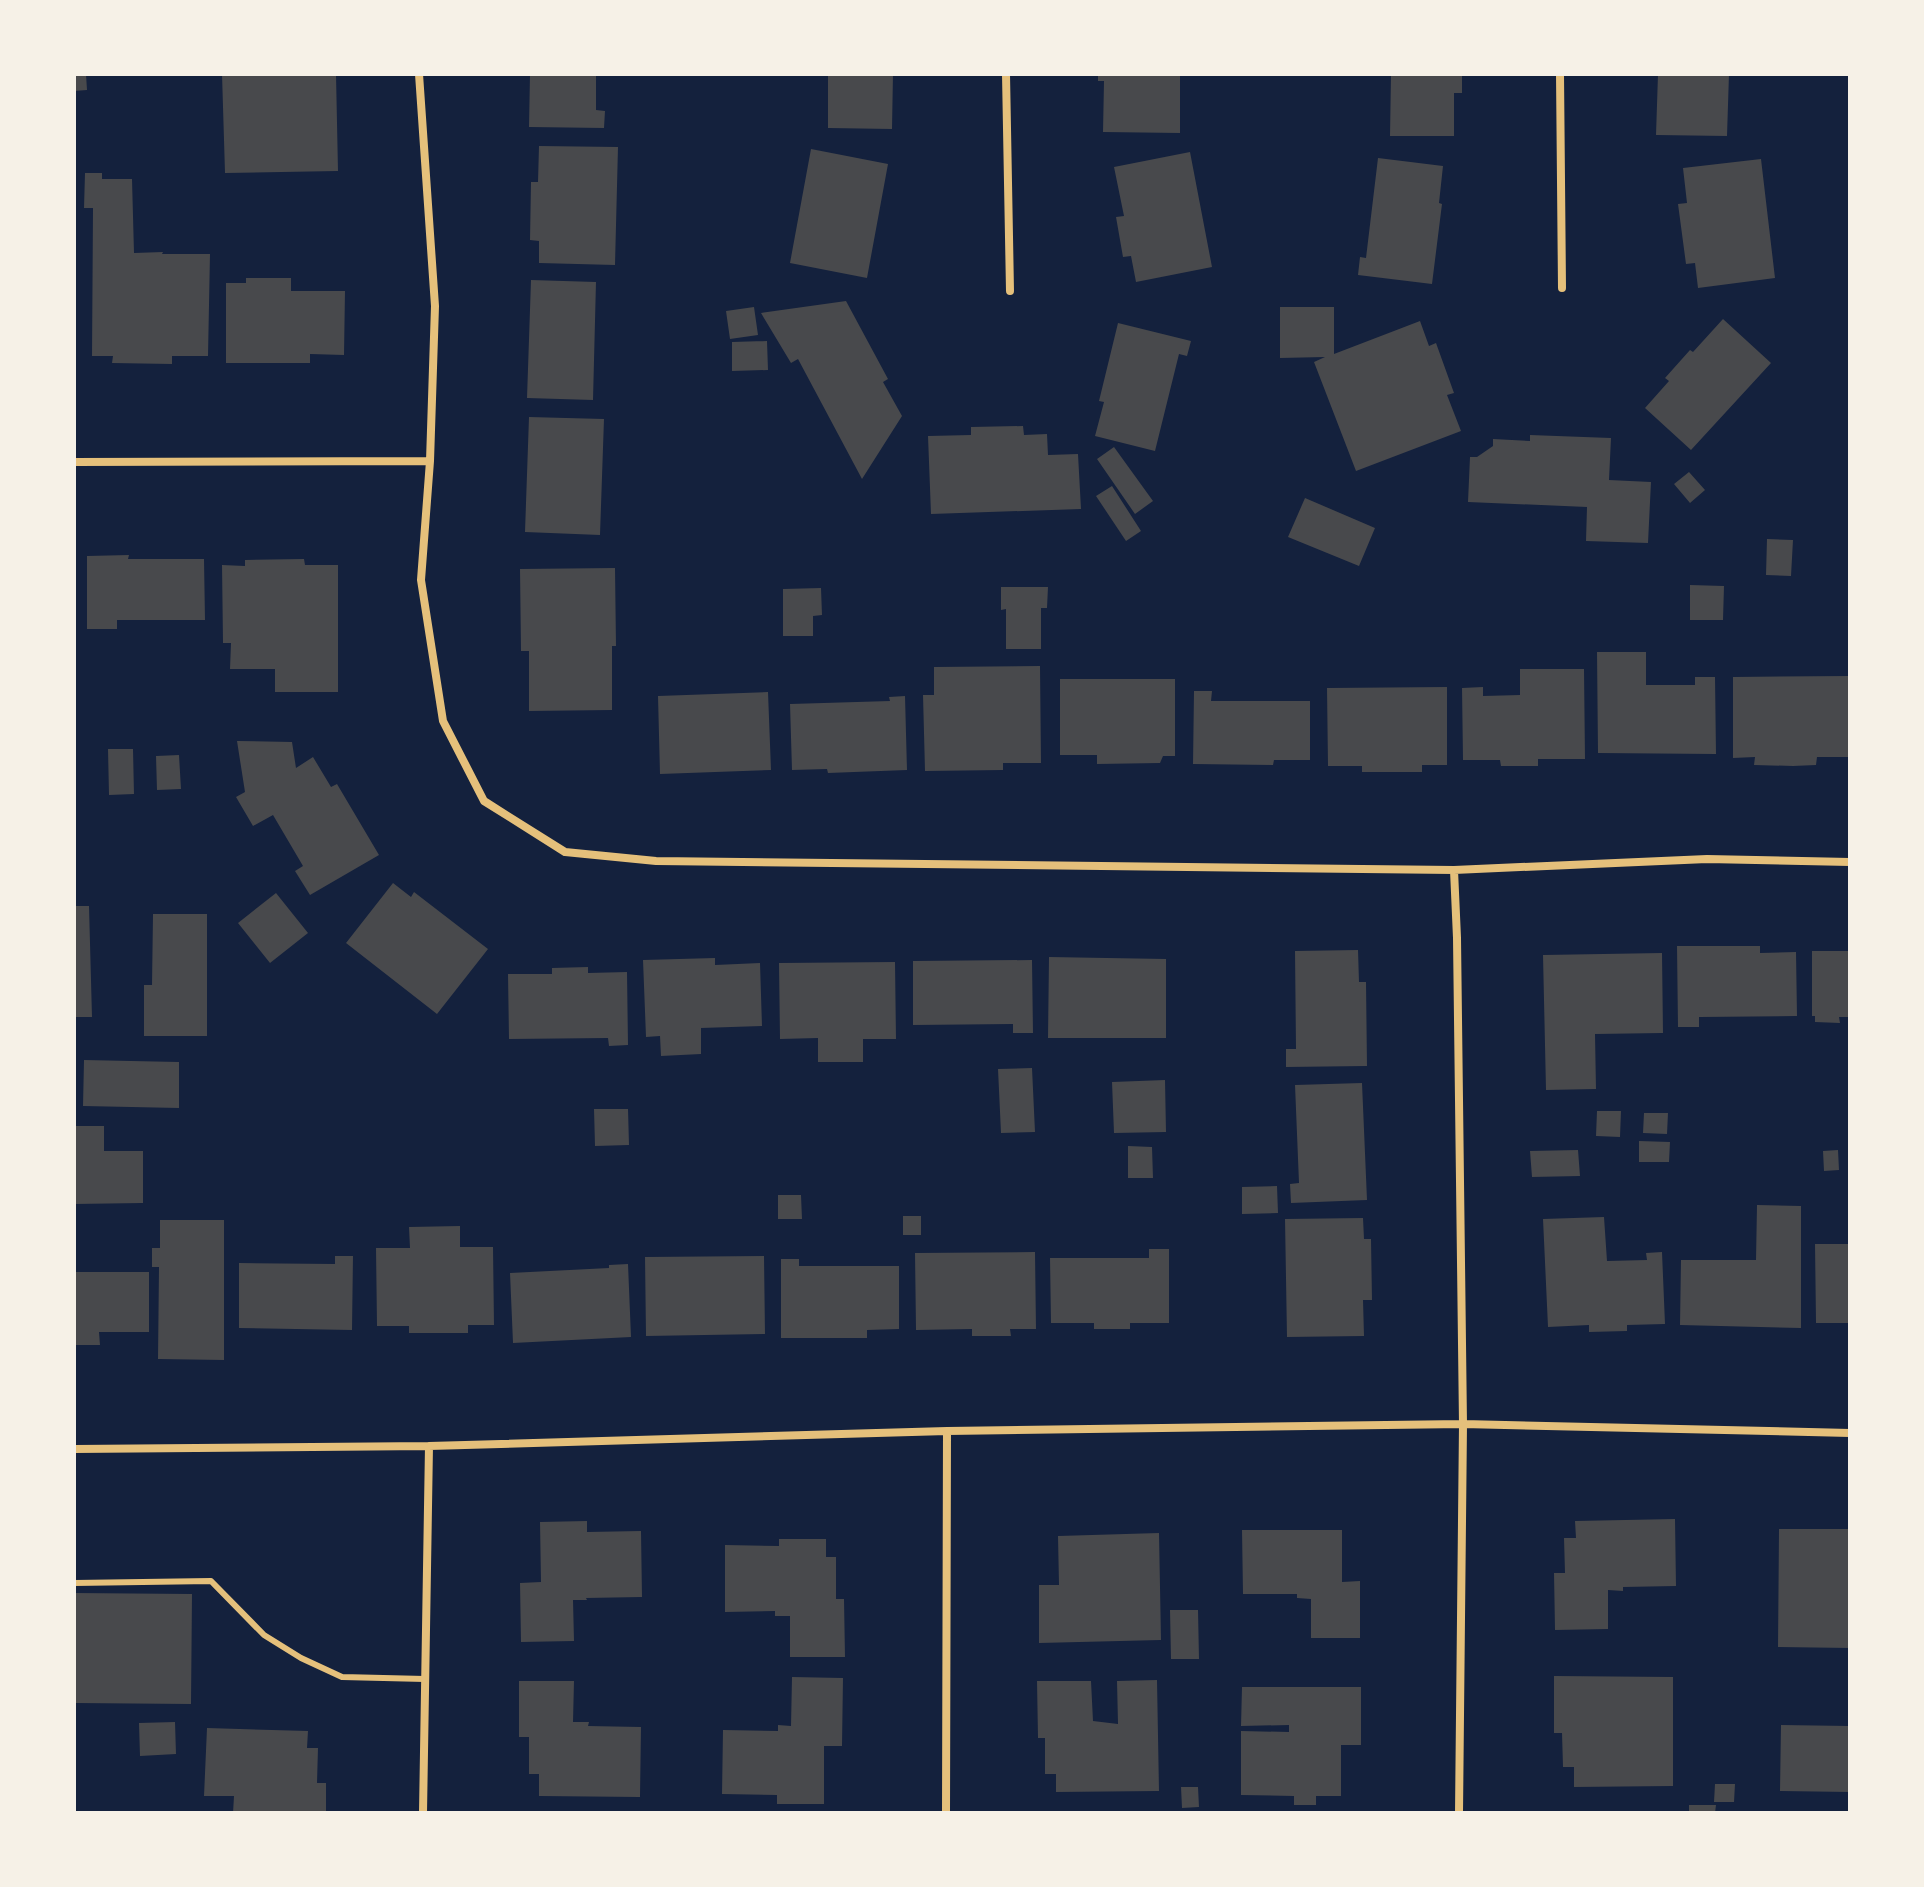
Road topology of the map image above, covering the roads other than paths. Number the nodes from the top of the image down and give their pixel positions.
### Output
1 (419, 74) edge
2 (1006, 74) edge
3 (1560, 74) edge
4 (1562, 288) dead end
5 (1010, 291) dead end
6 (430, 461) junction
7 (74, 462) edge
8 (1850, 862) edge
9 (1454, 870) junction
10 (1463, 1424) junction
11 (947, 1431) junction
12 (1850, 1433) edge
13 (429, 1446) junction
14 (74, 1449) edge
15 (74, 1583) edge
16 (425, 1679) junction
17 (423, 1813) edge
18 (946, 1813) edge
19 (1459, 1813) edge

1 - 6 street
2 - 5 street
3 - 4 street
6 - 7 street
6 - 9 street
8 - 9 street
9 - 10 street
10 - 11 street
10 - 12 street
10 - 19 street
11 - 13 street
11 - 18 street
13 - 14 street
13 - 16 street
15 - 16 lane
16 - 17 street

